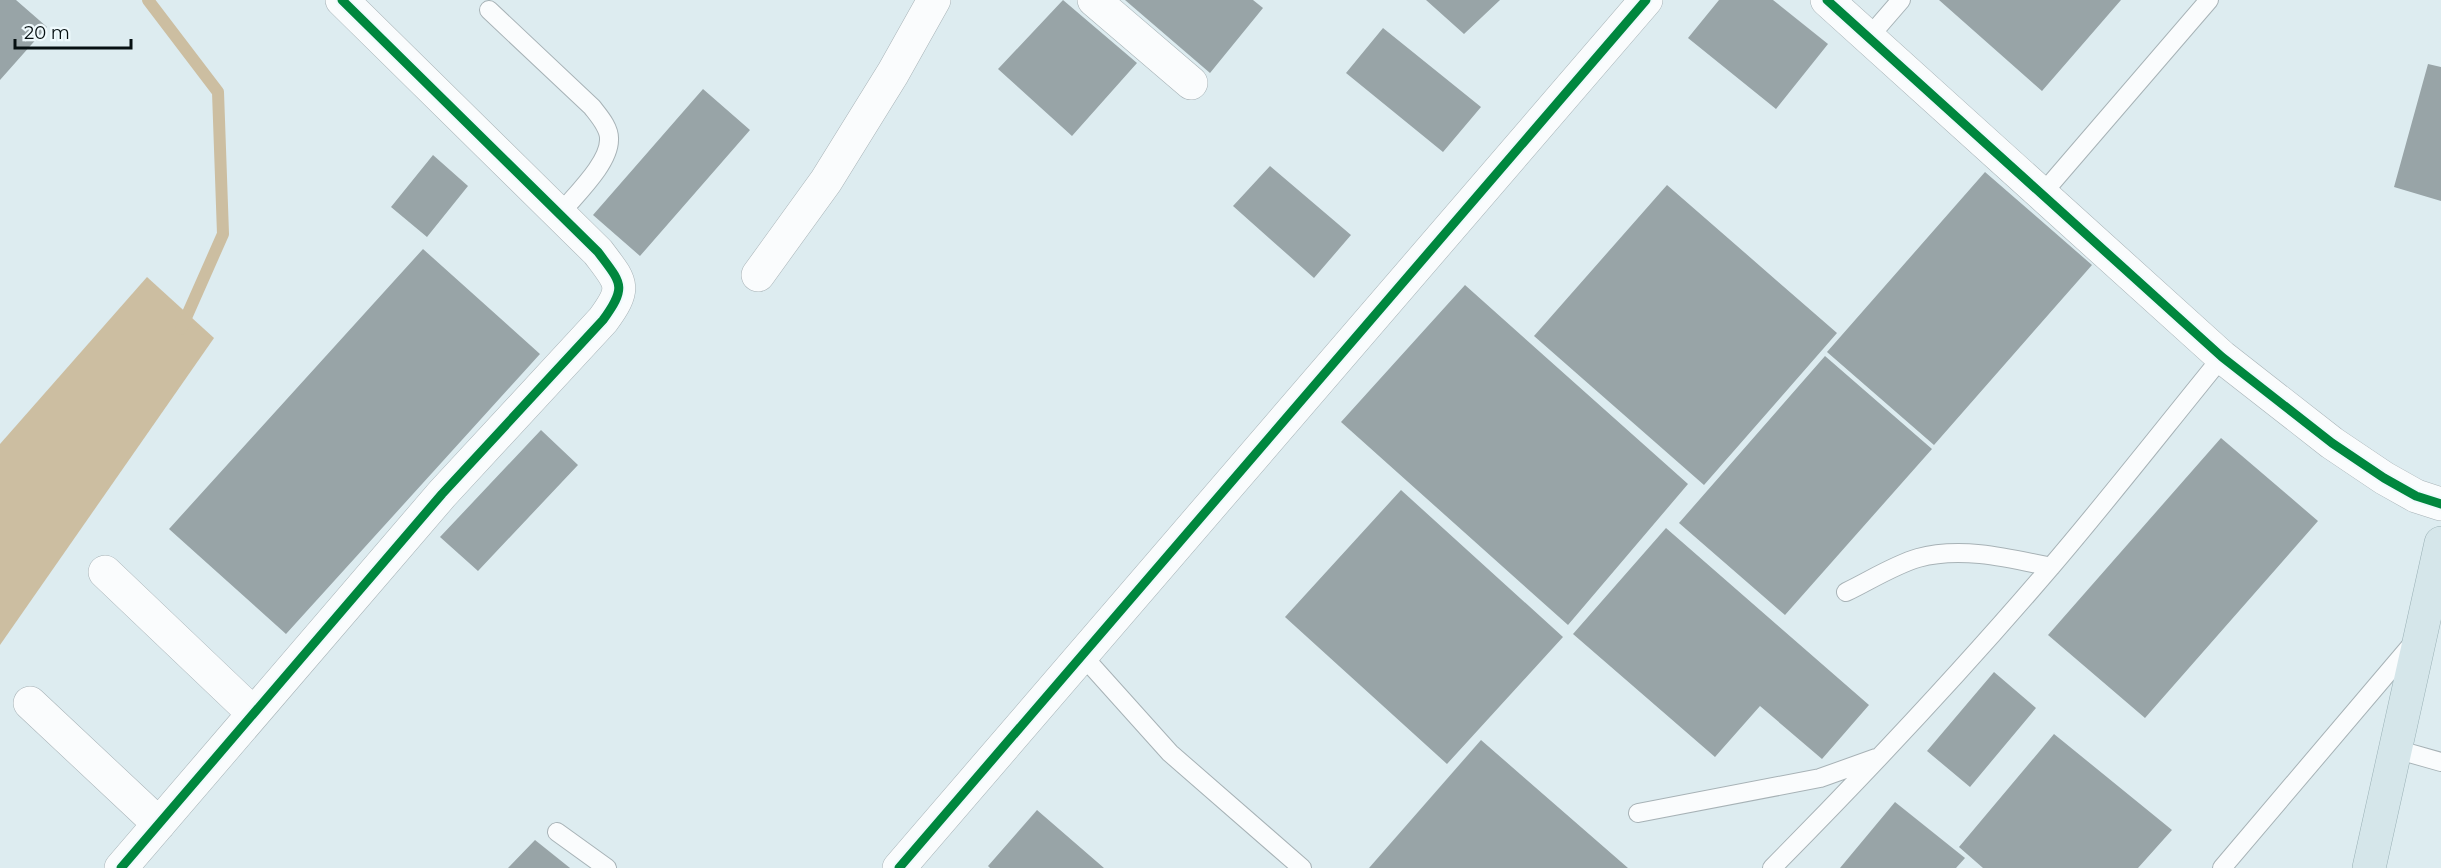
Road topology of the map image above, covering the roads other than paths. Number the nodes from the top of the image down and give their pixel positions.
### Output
1 (342, 0) edge
2 (934, 0) edge
3 (1094, 0) edge
4 (1646, 0) edge
5 (1827, 0) edge
6 (1901, 0) edge
7 (2209, 0) edge
8 (489, 10) dead end
9 (1869, 38) junction
10 (1191, 83) dead end
11 (2042, 194) junction
12 (560, 214) junction
13 (758, 275) dead end
14 (2222, 357) junction
15 (2441, 504) edge
16 (2441, 543) edge
17 (2051, 567) junction
18 (105, 572) dead end
19 (1846, 592) dead end
20 (2421, 634) junction
21 (1082, 655) junction
22 (30, 703) dead end
23 (253, 713) junction
24 (2395, 749) junction
25 (1884, 755) junction
26 (2441, 762) edge
27 (1638, 813) dead end
28 (159, 824) junction
29 (557, 832) dead end
30 (121, 868) edge
31 (607, 868) edge
32 (899, 868) edge
33 (1302, 868) edge
34 (1772, 868) edge
35 (2222, 868) edge
36 (2369, 868) edge

1 - 12 street
2 - 13 street
3 - 10 street
4 - 21 street
5 - 9 street
6 - 9 lane
7 - 11 lane
8 - 12 lane
9 - 11 street
11 - 14 street
12 - 23 street
14 - 15 street
14 - 17 lane
16 - 20 highway
17 - 19 lane
17 - 25 lane
18 - 23 street
20 - 24 highway
20 - 35 lane
21 - 32 street
21 - 33 lane
22 - 28 street
23 - 28 street
24 - 26 lane
24 - 36 highway
25 - 27 lane
25 - 34 lane
28 - 30 street
29 - 31 lane

